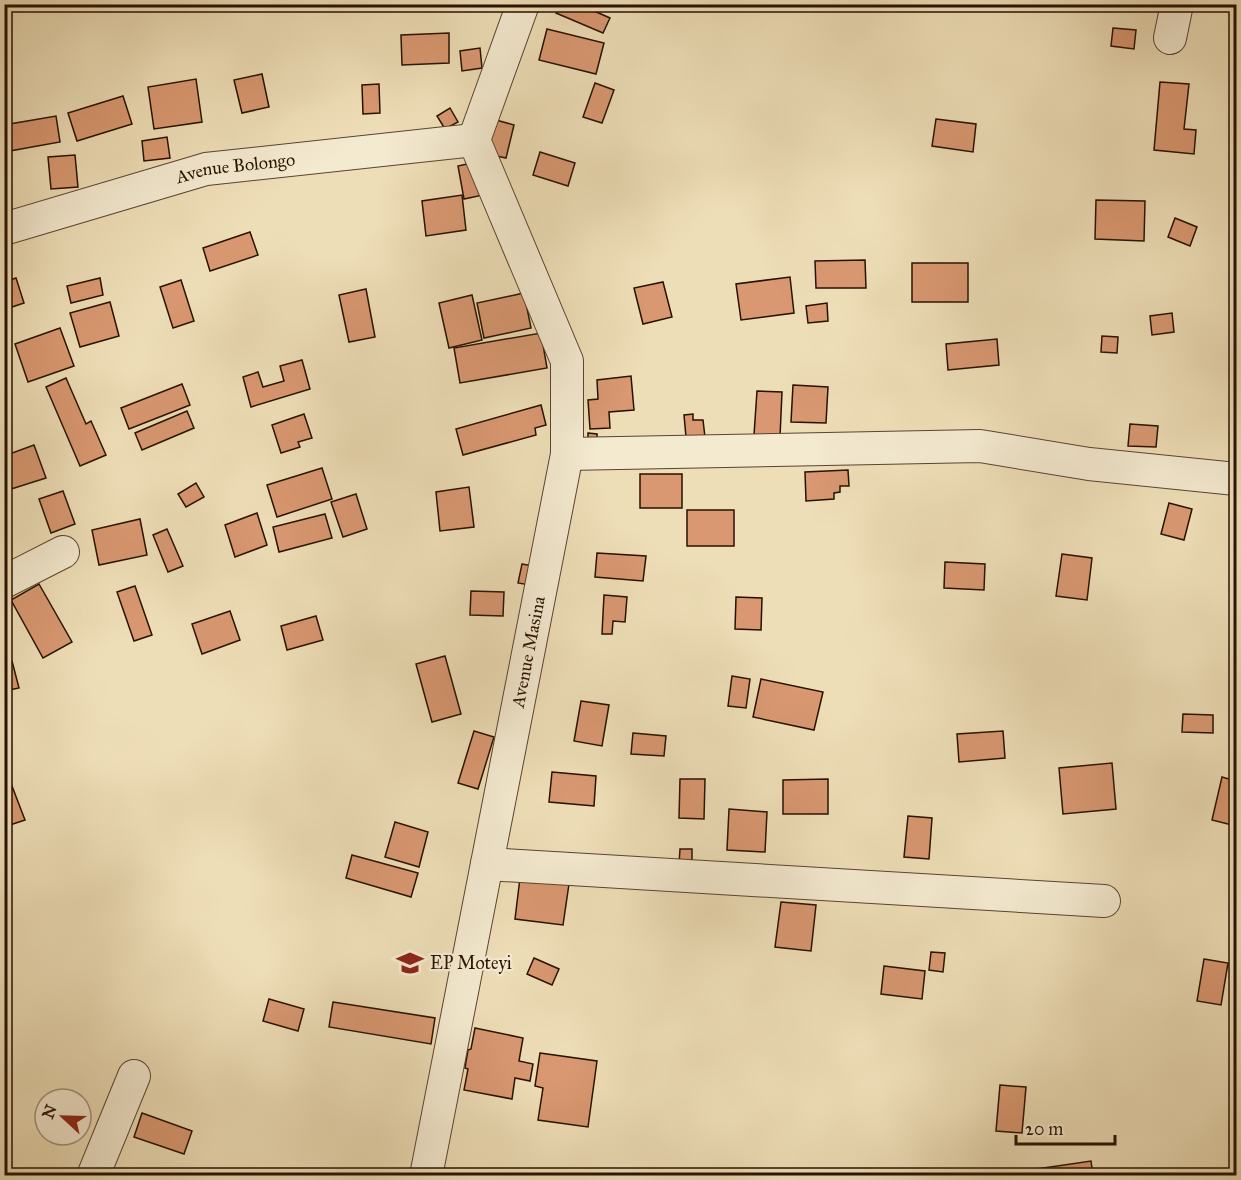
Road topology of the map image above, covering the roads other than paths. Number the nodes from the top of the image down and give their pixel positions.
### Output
1 (523, 4) edge
2 (1177, 4) edge
3 (1170, 38) dead end
4 (474, 140) junction
5 (4, 229) edge
6 (567, 454) junction
7 (1236, 479) edge
8 (63, 552) dead end
9 (4, 582) edge
10 (487, 864) junction
11 (1104, 901) dead end
12 (134, 1076) dead end
13 (93, 1176) edge
14 (426, 1176) edge

1 - 4 street
2 - 3 street
4 - 5 street, Avenue Bolongo
4 - 6 street, Avenue Masina
6 - 7 street
6 - 10 street, Avenue Masina
8 - 9 street
10 - 11 street
10 - 14 street, Avenue Masina
12 - 13 street

